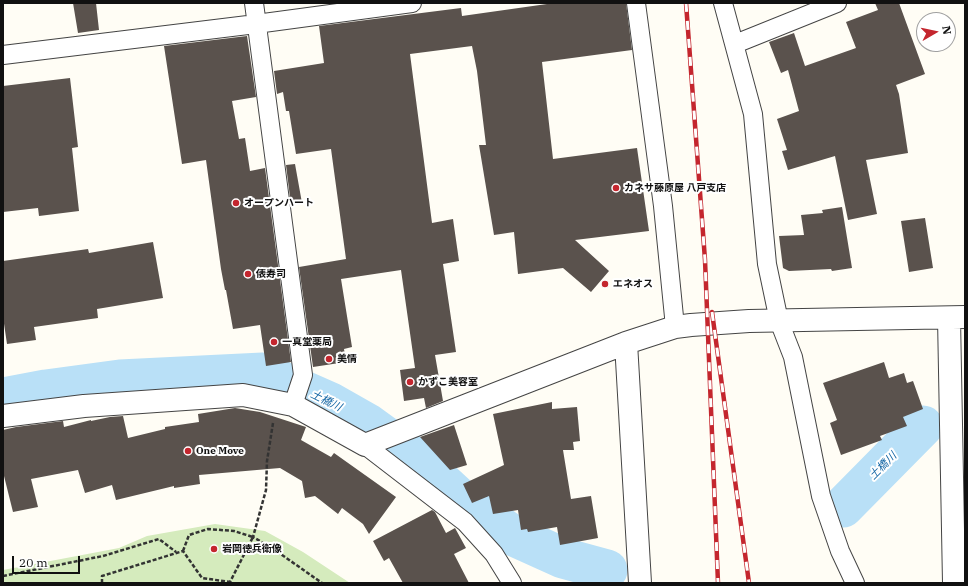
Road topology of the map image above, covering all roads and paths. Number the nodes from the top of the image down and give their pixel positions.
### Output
1 (254, 3) edge
2 (412, 3) edge
3 (636, 3) edge
4 (723, 3) edge
5 (837, 3) edge
6 (256, 24) junction
7 (735, 44) junction
8 (3, 55) edge
9 (957, 317) edge
10 (779, 321) junction
11 (675, 327) junction
12 (626, 343) junction
13 (284, 403) junction
14 (3, 416) edge
15 (365, 445) junction
16 (253, 537) junction
17 (183, 551) junction
18 (176, 552) junction
19 (3, 576) edge
20 (230, 582) edge
21 (102, 583) edge
22 (322, 583) edge
23 (512, 583) edge
24 (640, 583) edge
25 (855, 583) edge
26 (954, 583) edge

1 - 6 street
2 - 6 street
3 - 11 street
4 - 7 street
5 - 7 street
6 - 8 street
6 - 13 street
7 - 10 street
9 - 10 street
9 - 26 street
10 - 11 street
10 - 25 street
11 - 12 street
12 - 15 street
12 - 24 street
13 - 14 street
13 - 15 street
13 - 16 path
15 - 23 street
16 - 17 path
16 - 20 path
16 - 22 path
17 - 18 path
17 - 20 path
18 - 19 path
18 - 21 path

